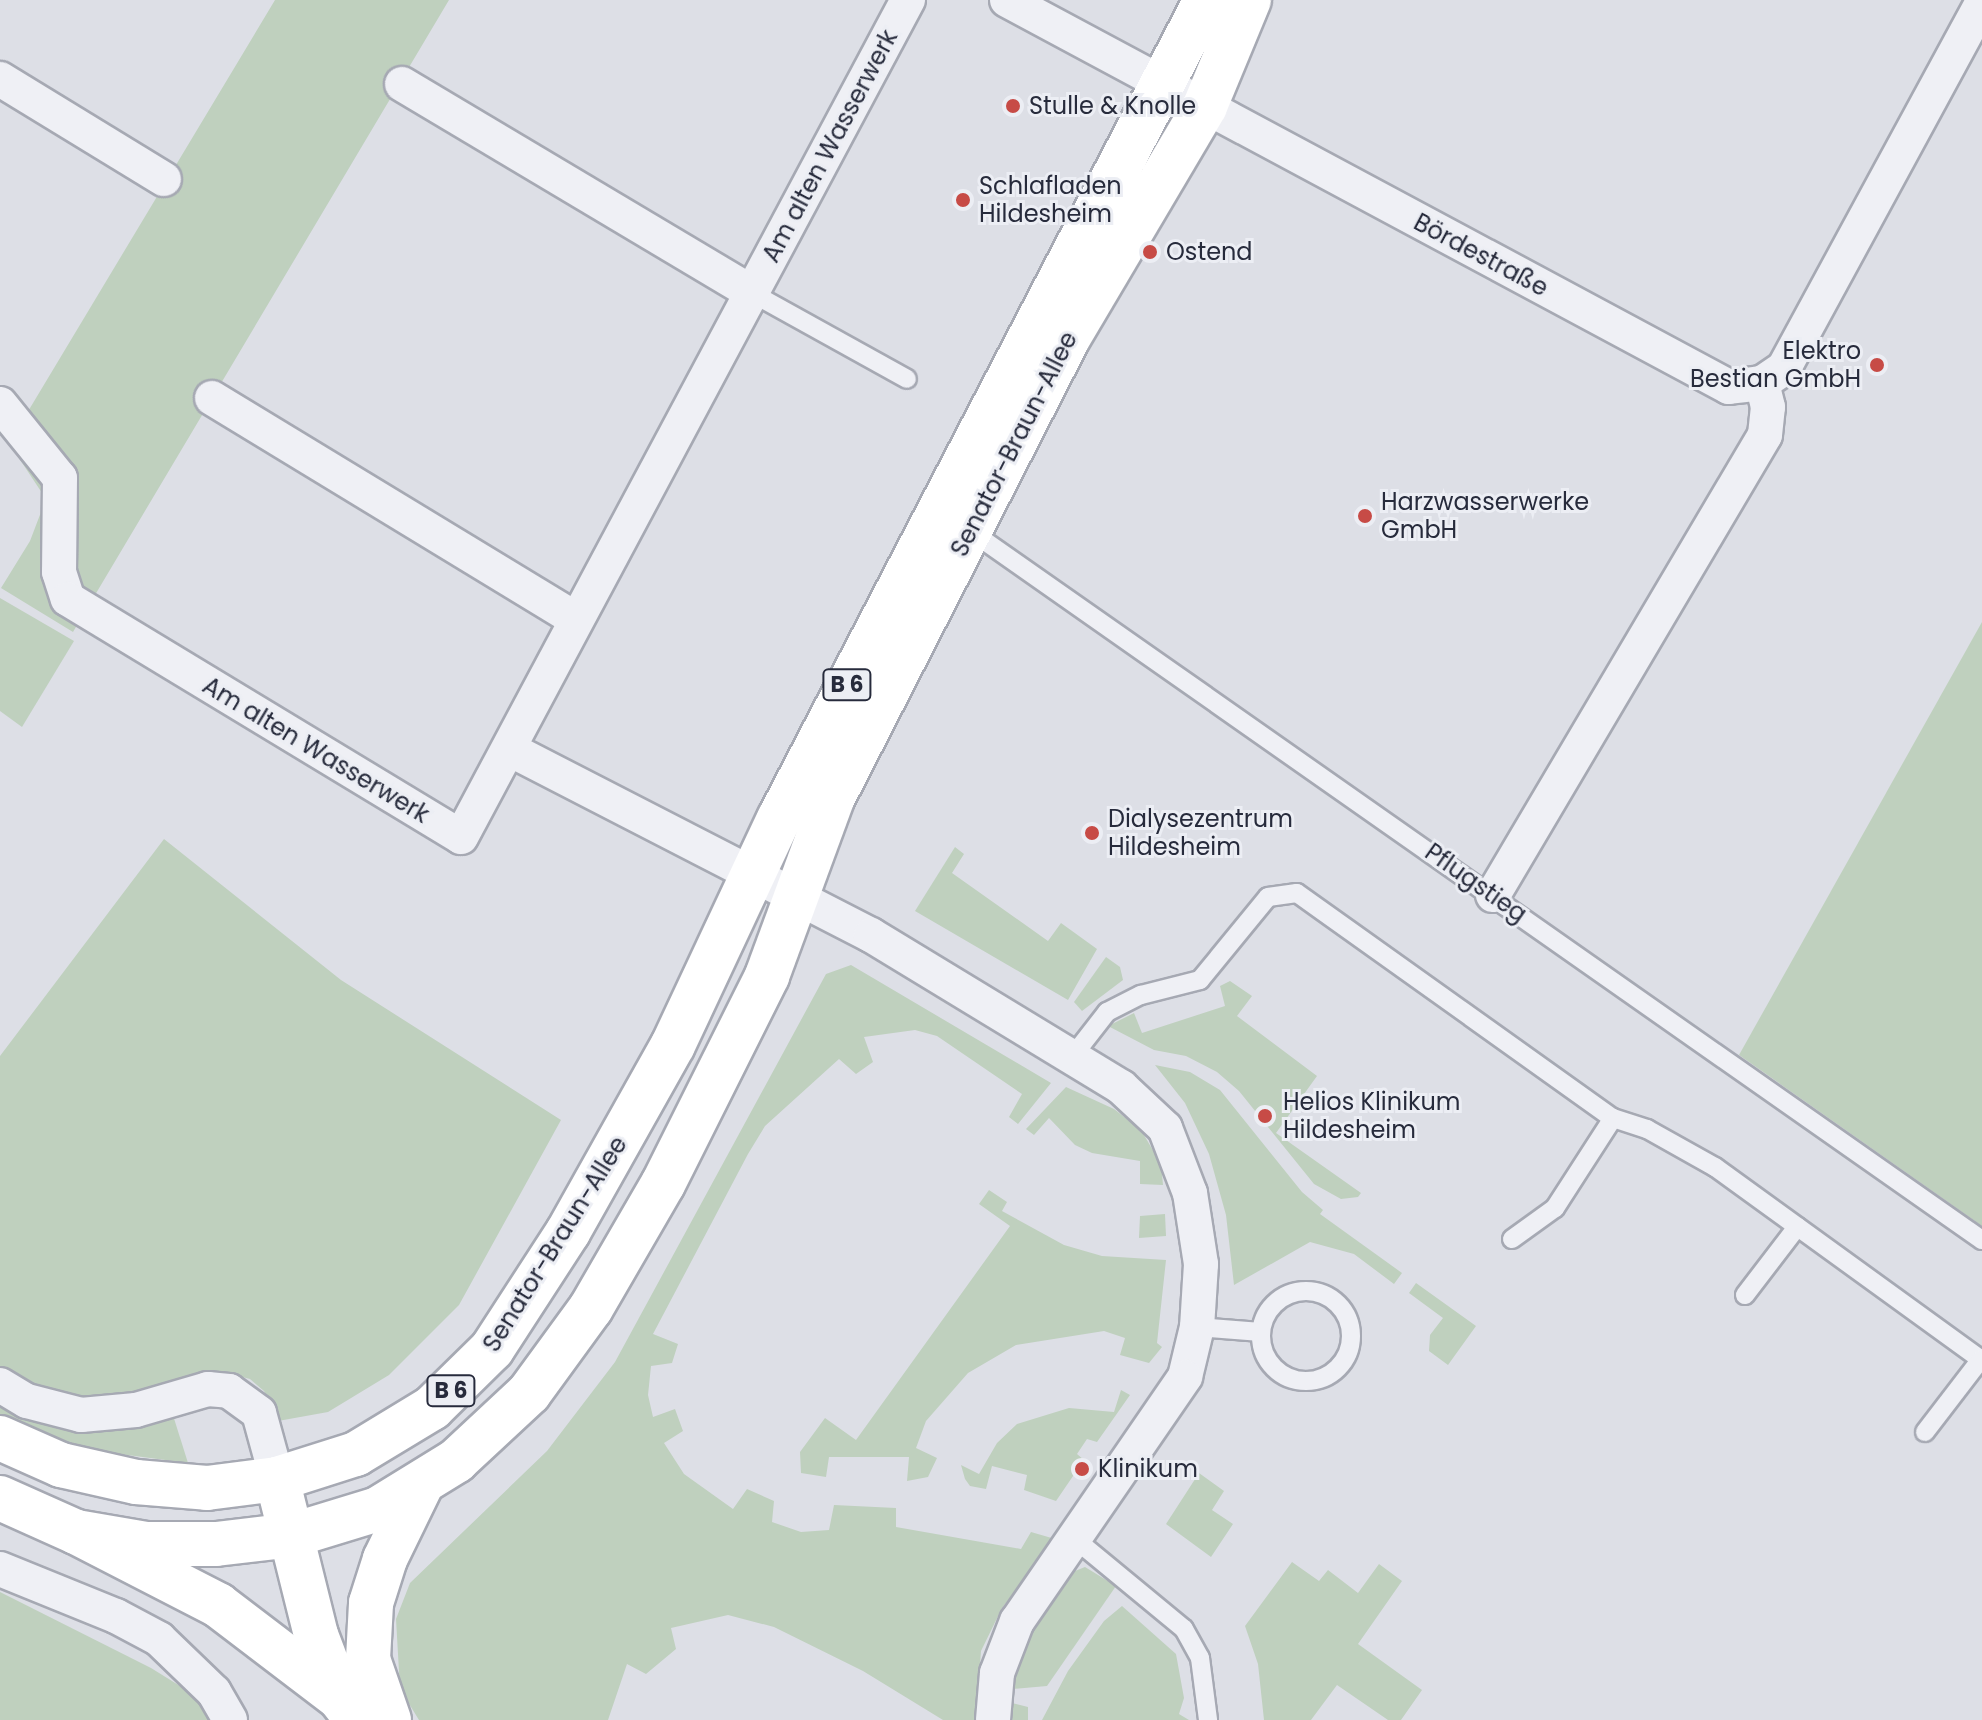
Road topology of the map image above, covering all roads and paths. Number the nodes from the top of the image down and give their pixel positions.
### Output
1 (908, 0) edge
2 (1007, 0) edge
3 (1206, 0) edge
4 (1249, 0) edge
5 (1982, 4) edge
6 (0, 79) edge
7 (1161, 82) junction
8 (402, 84) dead end
9 (1205, 106) junction
10 (164, 179) dead end
11 (752, 293) junction
12 (907, 379) dead end
13 (1762, 383) junction
14 (212, 398) dead end
15 (10, 415) edge
16 (969, 530) junction
17 (576, 619) junction
18 (509, 749) junction
19 (751, 874) junction
20 (1493, 895) junction
21 (796, 897) junction
22 (1072, 1057) junction
23 (1613, 1118) junction
24 (1797, 1227) junction
25 (1512, 1239) dead end
26 (1982, 1240) edge
27 (1745, 1295) dead end
28 (1197, 1327) junction
29 (1261, 1332) junction
30 (1981, 1360) edge
31 (0, 1385) edge
32 (1925, 1432) dead end
33 (0, 1438) edge
34 (277, 1479) junction
35 (420, 1487) junction
36 (0, 1498) edge
37 (76, 1532) junction
38 (293, 1535) junction
39 (1075, 1539) junction
40 (0, 1569) edge
41 (348, 1709) edge
42 (230, 1720) edge
43 (389, 1720) edge
44 (993, 1720) edge
45 (1208, 1720) edge

1 - 11 street, Am alten Wasserwerk
2 - 7 street, Bördestraße
3 - 7 main road, Senator-Braun-Allee / B 6
4 - 9 main road, Senator-Braun-Allee / B 6
5 - 13 street
6 - 10 street
7 - 9 street, Bördestraße
7 - 19 main road, Senator-Braun-Allee / B 6
8 - 11 street, Am alten Wasserwerk
9 - 13 street, Bördestraße
9 - 16 main road, Senator-Braun-Allee / B 6
11 - 12 lane
11 - 17 street, Am alten Wasserwerk
13 - 20 street
14 - 17 street
15 - 18 street, Am alten Wasserwerk
16 - 20 lane, Pflugstieg
16 - 21 main road, Senator-Braun-Allee / B 6
17 - 18 street, Am alten Wasserwerk
18 - 19 street
19 - 21 street
19 - 34 main road, Senator-Braun-Allee / B 6
20 - 26 lane, Pflugstieg
21 - 22 street
21 - 35 main road, Senator-Braun-Allee / B 6
22 - 23 lane
22 - 28 street
23 - 24 lane
23 - 25 lane
24 - 27 lane
24 - 30 lane
28 - 29 lane
28 - 39 street
29 - 29 lane
30 - 32 lane
31 - 34 street
33 - 34 main road, Senator-Braun-Allee
34 - 38 main road
35 - 38 main road, Senator-Braun-Allee / B 6
35 - 43 main road, B 6
36 - 37 main road
37 - 38 main road, Senator-Braun-Allee
37 - 41 main road
38 - 41 main road
39 - 44 street
39 - 45 lane
40 - 42 street

